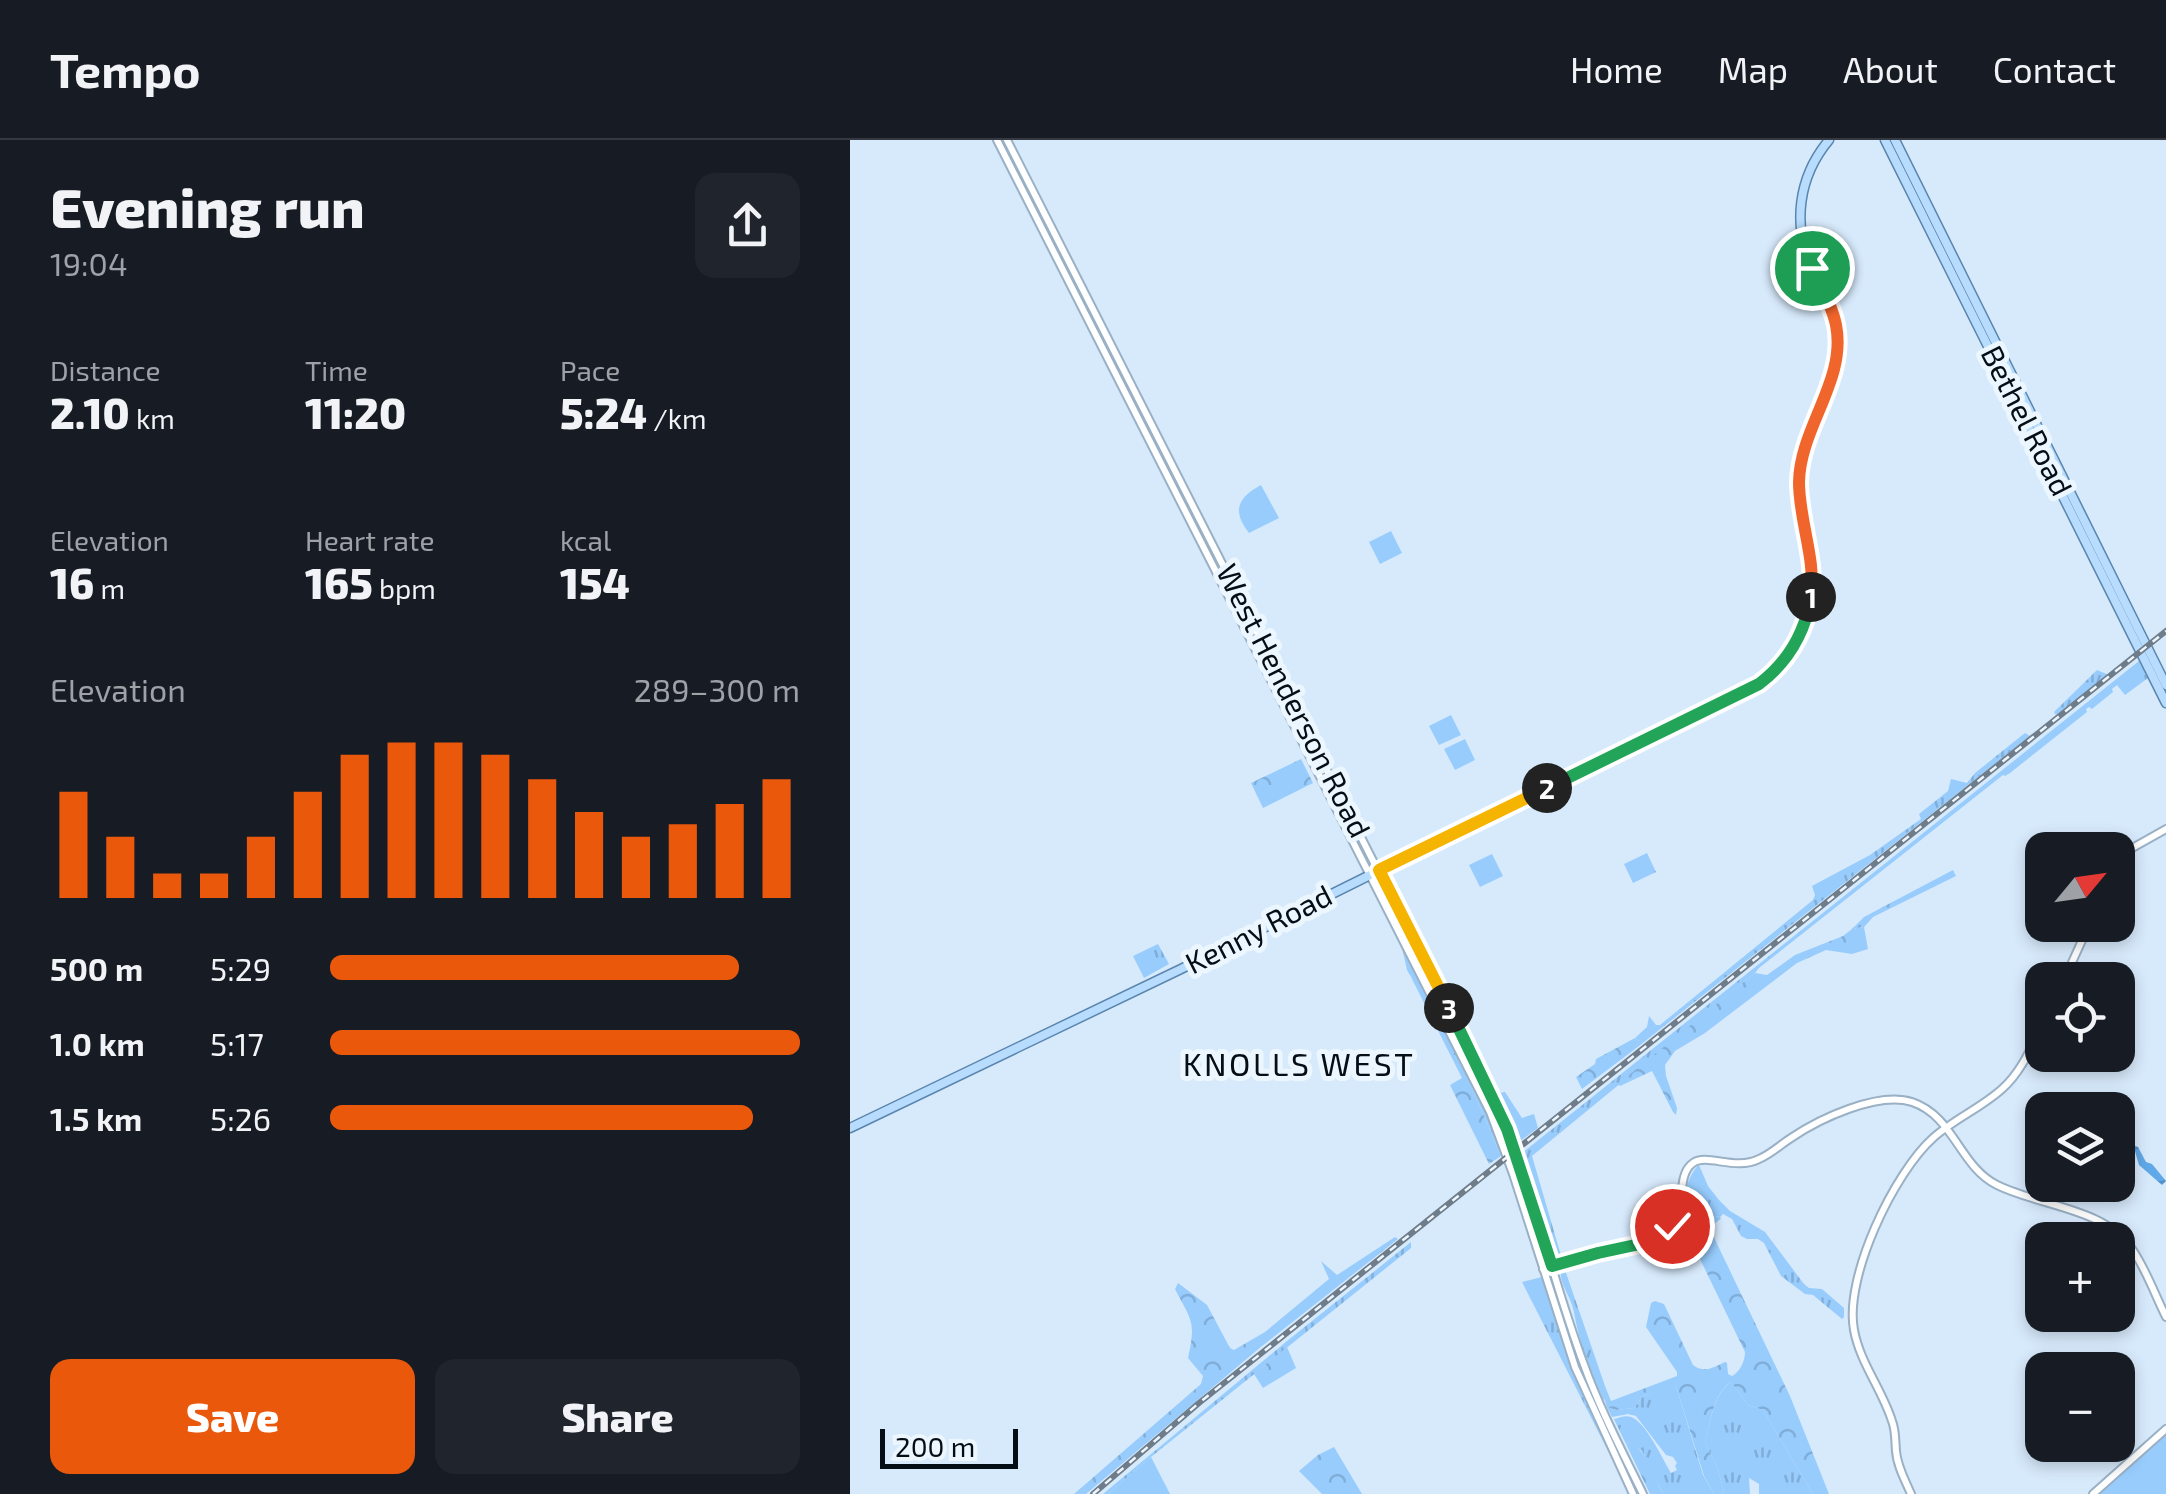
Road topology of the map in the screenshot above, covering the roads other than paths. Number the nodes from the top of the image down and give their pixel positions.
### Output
1 (997, 140) edge
2 (1007, 140) edge
3 (1829, 140) edge
4 (1884, 140) edge
5 (1895, 140) edge
6 (2148, 667) junction
7 (2166, 685) edge
8 (2166, 693) edge
9 (2166, 703) edge
10 (2166, 829) edge
11 (2135, 846) edge
12 (1375, 872) junction
13 (2025, 1061) edge
14 (850, 1128) edge
15 (1947, 1128) junction
16 (1552, 1266) junction
17 (1543, 1269) junction
18 (2166, 1317) edge
19 (2166, 1429) edge
20 (1633, 1494) edge
21 (1643, 1494) edge
22 (1911, 1494) edge
23 (2093, 1494) edge

1 - 12 main road, West Henderson Road
2 - 12 main road, West Henderson Road
3 - 12 main road, Kenny Road
4 - 6 main road, Bethel Road
5 - 7 main road, Bethel Road
6 - 8 main road
6 - 9 main road, Bethel Road
10 - 11 main road
12 - 14 main road, Kenny Road
12 - 16 main road, West Henderson Road
12 - 17 main road, West Henderson Road
13 - 15 main road
15 - 16 main road
15 - 18 main road
15 - 22 main road
16 - 17 main road
16 - 21 main road, West Henderson Road
17 - 20 main road, West Henderson Road
19 - 23 main road

